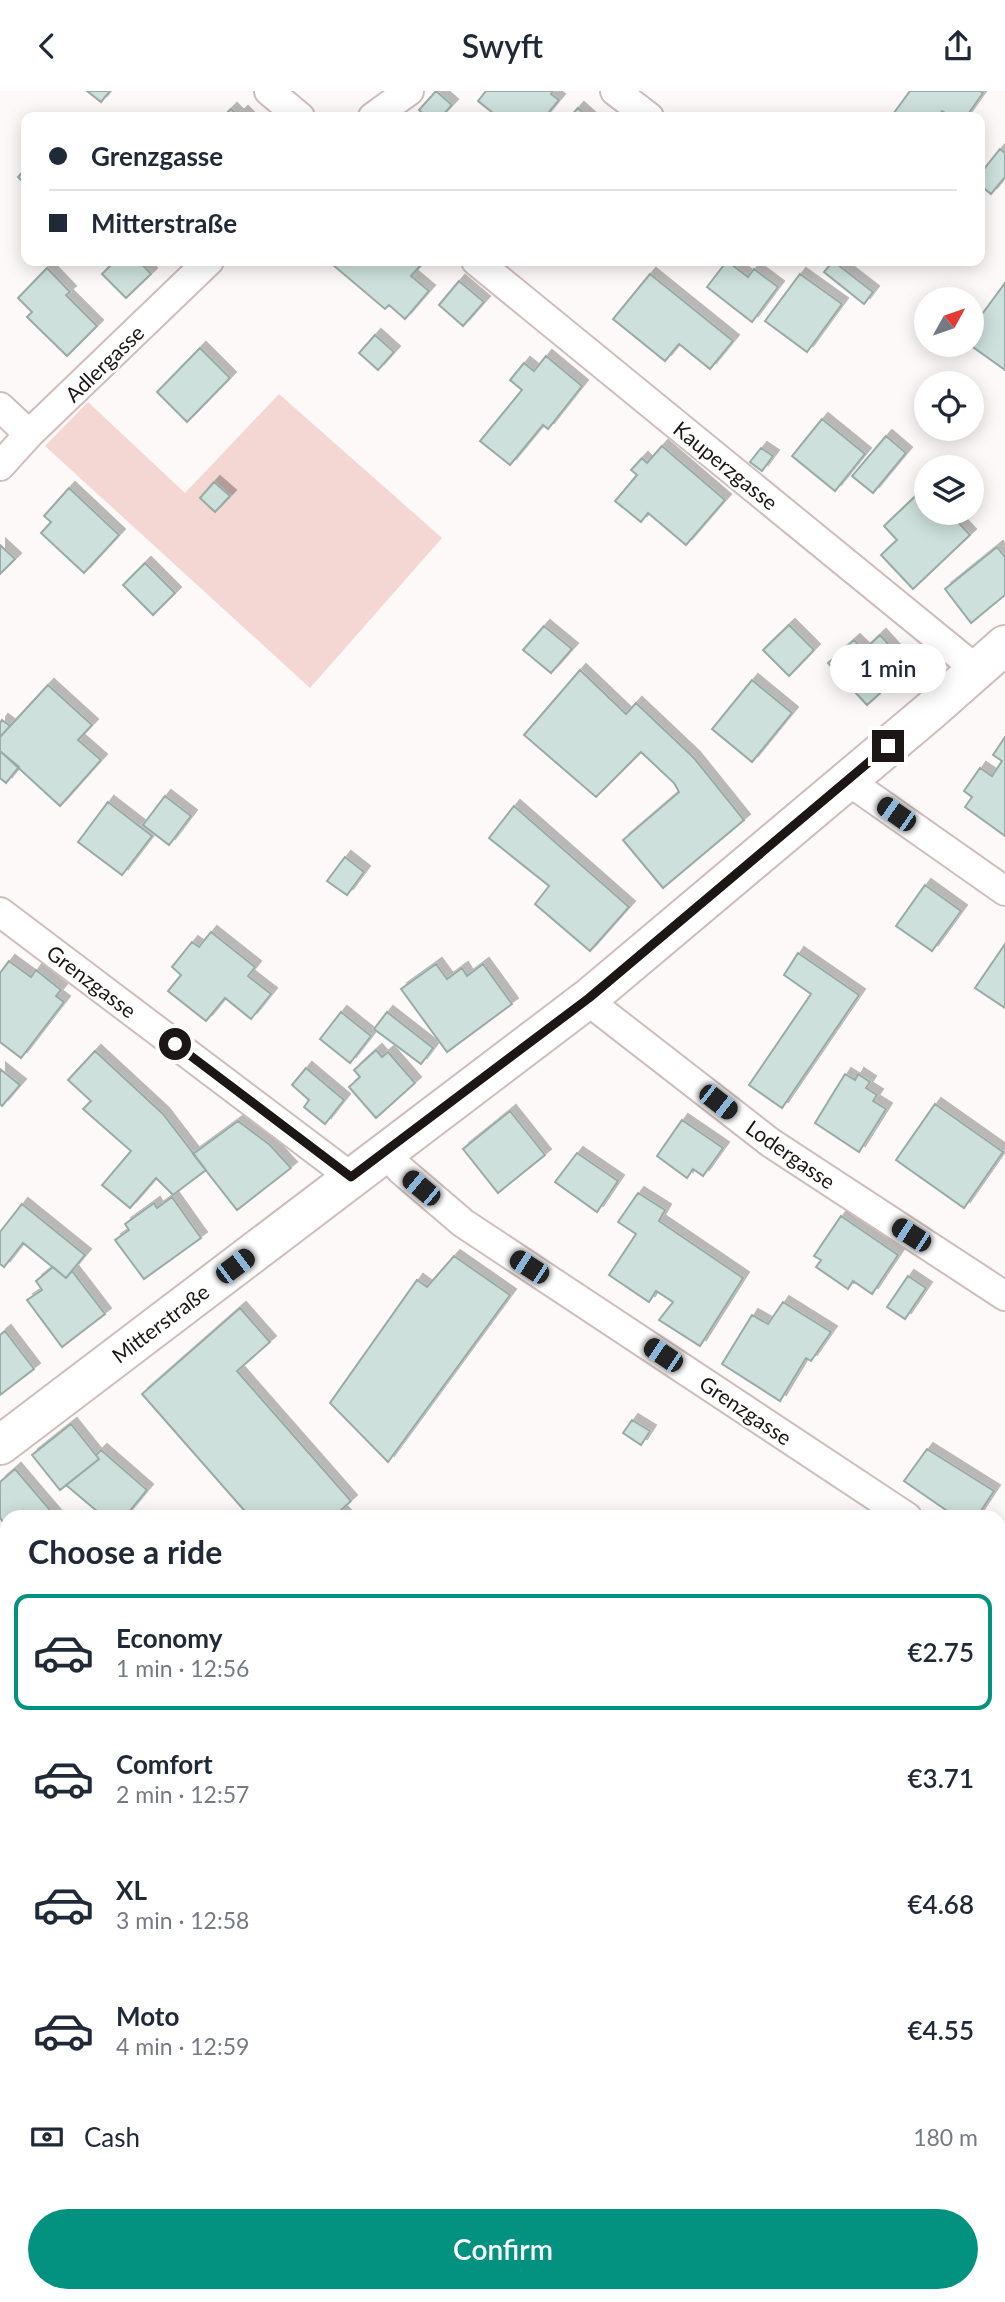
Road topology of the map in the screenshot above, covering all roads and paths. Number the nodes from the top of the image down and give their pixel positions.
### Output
1 (269, 91) edge
2 (409, 91) edge
3 (615, 91) edge
4 (294, 112) edge
5 (380, 112) edge
6 (642, 112) edge
7 (204, 266) edge
8 (482, 266) edge
9 (0, 407) edge
10 (29, 435) junction
11 (0, 466) edge
12 (1005, 645) edge
13 (976, 670) junction
14 (847, 780) junction
15 (1005, 891) edge
16 (0, 912) edge
17 (589, 998) junction
18 (384, 1152) junction
19 (351, 1177) junction
20 (1005, 1296) edge
21 (0, 1445) edge
22 (896, 1510) edge

1 - 4 street
2 - 5 street
3 - 6 street
7 - 10 street, Adlergasse
8 - 13 street, Kauperzgasse
9 - 10 street
10 - 11 street, Adlergasse
12 - 13 main road, Mitterstraße
13 - 14 main road, Mitterstraße
14 - 15 street
14 - 17 main road, Mitterstraße
16 - 19 street, Grenzgasse
17 - 18 main road, Mitterstraße
17 - 20 street, Lodergasse
18 - 19 main road, Mitterstraße
18 - 22 street, Grenzgasse
19 - 21 main road, Mitterstraße

